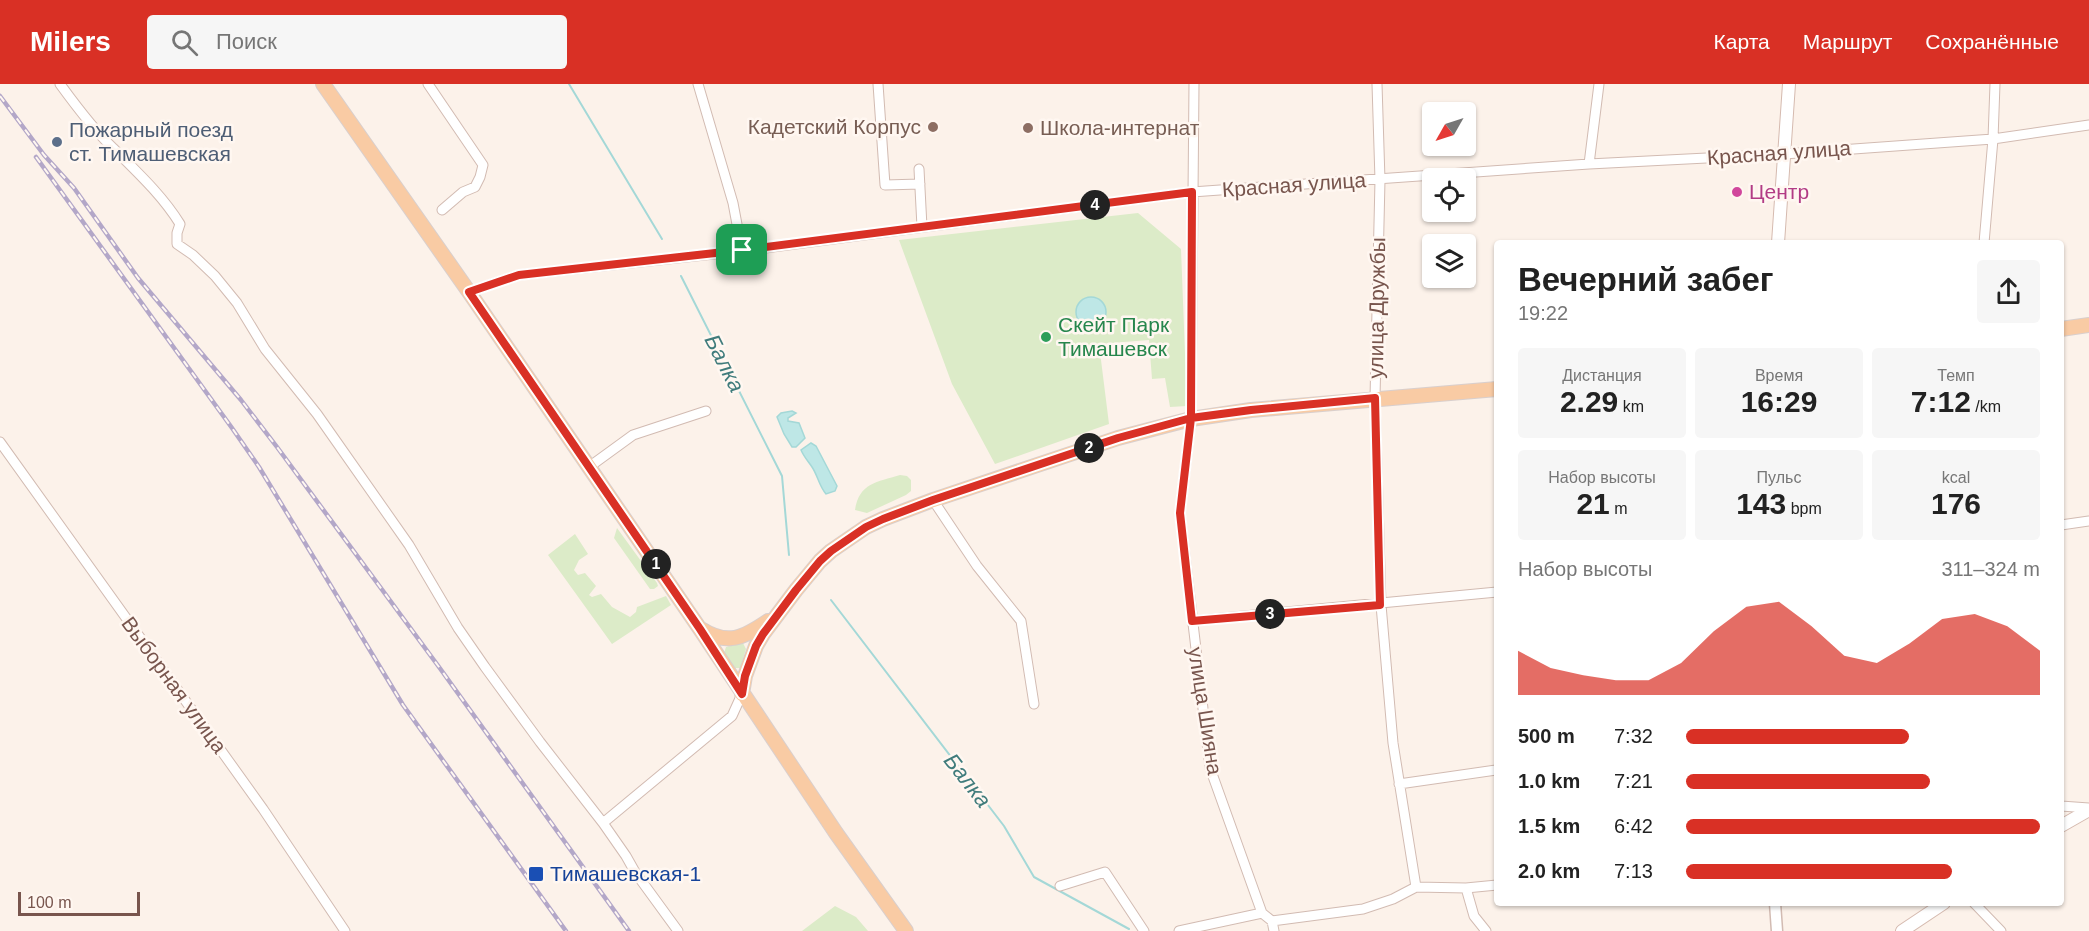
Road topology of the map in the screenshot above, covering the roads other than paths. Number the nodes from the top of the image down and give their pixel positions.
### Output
1 (60, 84) edge
2 (323, 84) edge
3 (428, 84) edge
4 (698, 84) edge
5 (878, 84) edge
6 (1194, 84) edge
7 (1377, 84) edge
8 (1599, 84) edge
9 (1789, 84) edge
10 (1995, 84) edge
11 (2089, 125) edge
12 (1993, 139) junction
13 (1784, 154) junction
14 (1589, 164) junction
15 (919, 169) dead end
16 (1380, 180) junction
17 (920, 184) junction
18 (1192, 192) junction
19 (442, 210) dead end
20 (922, 227) junction
21 (1779, 240) edge
22 (1984, 240) edge
23 (742, 250) junction
24 (469, 292) junction
25 (2089, 326) edge
26 (2064, 329) edge
27 (1494, 388) edge
28 (1375, 398) junction
29 (706, 411) dead end
30 (1191, 418) junction
31 (0, 442) edge
32 (589, 467) junction
33 (933, 500) junction
34 (2089, 521) edge
35 (2064, 525) edge
36 (1494, 592) edge
37 (1380, 605) junction
38 (777, 615) junction
39 (1192, 621) junction
40 (700, 629) junction
41 (742, 694) junction
42 (1035, 704) dead end
43 (1494, 770) edge
44 (1399, 784) junction
45 (2064, 806) edge
46 (2089, 809) edge
47 (603, 823) junction
48 (2064, 824) edge
49 (1494, 885) edge
50 (1060, 886) dead end
51 (1416, 887) junction
52 (1466, 888) junction
53 (1775, 906) edge
54 (1940, 906) edge
55 (1977, 906) edge
56 (1262, 913) junction
57 (1272, 921) junction
58 (345, 931) edge
59 (678, 931) edge
60 (906, 931) edge
61 (1144, 931) edge
62 (1179, 931) edge
63 (1274, 931) edge
64 (1486, 931) edge
65 (1777, 931) edge
66 (1902, 931) edge
67 (2001, 931) edge

1 - 47 street
2 - 24 main road
3 - 19 street
4 - 23 street
5 - 17 street
6 - 18 street, улица Шияна
7 - 16 street, улица Дружбы
8 - 14 street
9 - 13 main road
10 - 12 street
11 - 12 street, Красная улица
12 - 13 street, Красная улица
12 - 22 street
13 - 14 street, Красная улица
13 - 21 main road
14 - 16 street, Красная улица
15 - 17 street
16 - 18 street, Красная улица
16 - 28 street, улица Дружбы
17 - 20 street
18 - 20 street, Красная улица
18 - 30 street, улица Шияна
20 - 23 street, Красная улица
23 - 24 street, Красная улица
24 - 32 main road
25 - 26 main road
27 - 28 main road
28 - 30 main road
28 - 37 street, улица Дружбы
29 - 32 street
30 - 33 main road
30 - 39 street, улица Шияна
31 - 58 street, Выборная улица
32 - 40 main road
33 - 38 main road
33 - 42 street
34 - 35 street
36 - 37 street
37 - 39 street
37 - 44 street, улица Дружбы
38 - 40 main road
38 - 41 main road
39 - 56 street, улица Шияна
40 - 41 main road
41 - 47 street
41 - 60 main road
43 - 44 street
44 - 51 street, улица Дружбы
45 - 46 street
46 - 48 main road
47 - 59 street
49 - 52 street
50 - 61 street
51 - 52 street
51 - 57 street
52 - 64 street
53 - 65 street
54 - 66 main road
55 - 67 street
56 - 57 street
56 - 62 street
57 - 63 street

